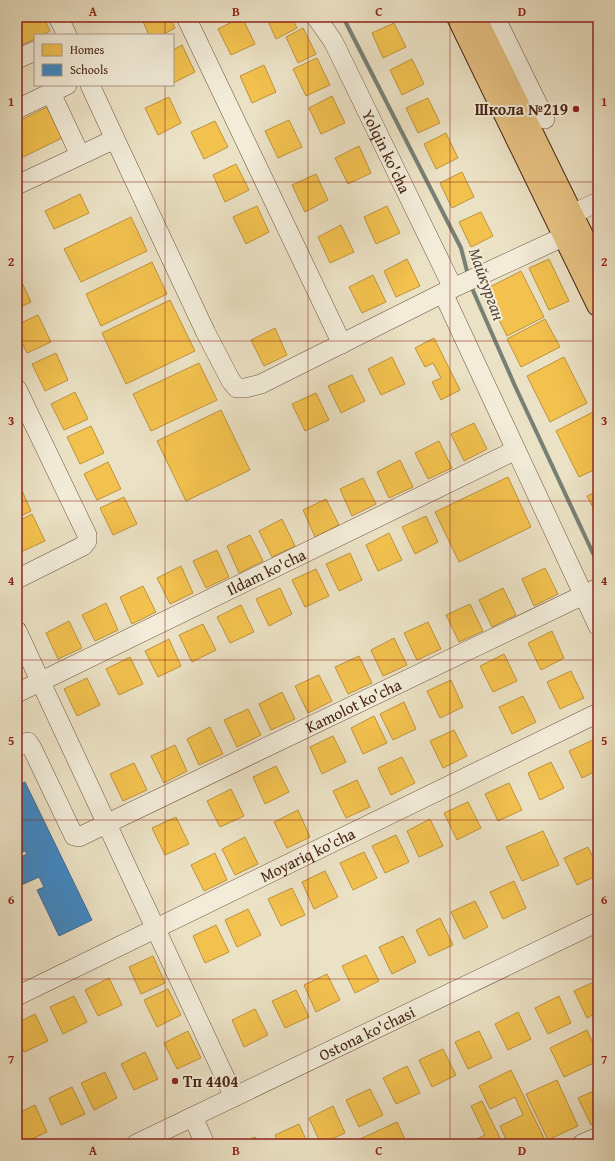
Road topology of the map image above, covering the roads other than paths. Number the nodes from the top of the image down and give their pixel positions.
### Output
1 (58, 17) edge
2 (186, 17) edge
3 (316, 17) edge
4 (458, 17) edge
5 (475, 17) edge
6 (495, 17) edge
7 (66, 34) edge
8 (34, 52) edge
9 (17, 60) edge
10 (90, 86) edge
11 (59, 89) edge
12 (17, 109) edge
13 (545, 119) dead end
14 (115, 139) junction
15 (80, 155) junction
16 (17, 185) edge
17 (598, 202) edge
18 (572, 227) junction
19 (598, 268) edge
20 (448, 291) junction
21 (598, 305) edge
22 (342, 344) junction
23 (17, 390) edge
24 (516, 450) junction
25 (18, 575) edge
26 (591, 591) edge
27 (598, 626) edge
28 (17, 631) edge
29 (40, 682) junction
30 (17, 693) edge
31 (598, 713) edge
32 (17, 747) edge
33 (108, 823) junction
34 (598, 922) edge
35 (156, 927) junction
36 (17, 996) edge
37 (234, 1097) junction
38 (193, 1117) junction
39 (598, 1137) edge
40 (136, 1144) edge
41 (206, 1144) edge
42 (582, 1144) edge

1 - 7 street
2 - 22 street
3 - 20 street, Yolqin ko'cha
4 - 18 main road
5 - 18 main road
6 - 13 street
8 - 9 street
10 - 14 street
11 - 12 street
11 - 15 street
14 - 15 street
14 - 22 street
15 - 16 street
17 - 18 street
18 - 19 main road
18 - 20 street
18 - 21 main road
20 - 22 street
20 - 24 street, Yolqin ko'cha
23 - 25 street
24 - 26 street, Yolqin ko'cha
24 - 29 street, Ildam ko'cha
26 - 27 street, Yolqin ko'cha
26 - 33 street, Kamolot ko'cha
28 - 29 street
29 - 30 street, Ildam ko'cha
29 - 33 street
31 - 35 street, Moyariq ko'cha
32 - 33 street, Kamolot ko'cha
33 - 35 street
34 - 37 street, Ostona ko'chasi
35 - 36 street, Moyariq ko'cha
35 - 37 street
37 - 38 street, Ostona ko'chasi
38 - 40 street, Ostona ko'chasi
38 - 41 street
39 - 42 street

